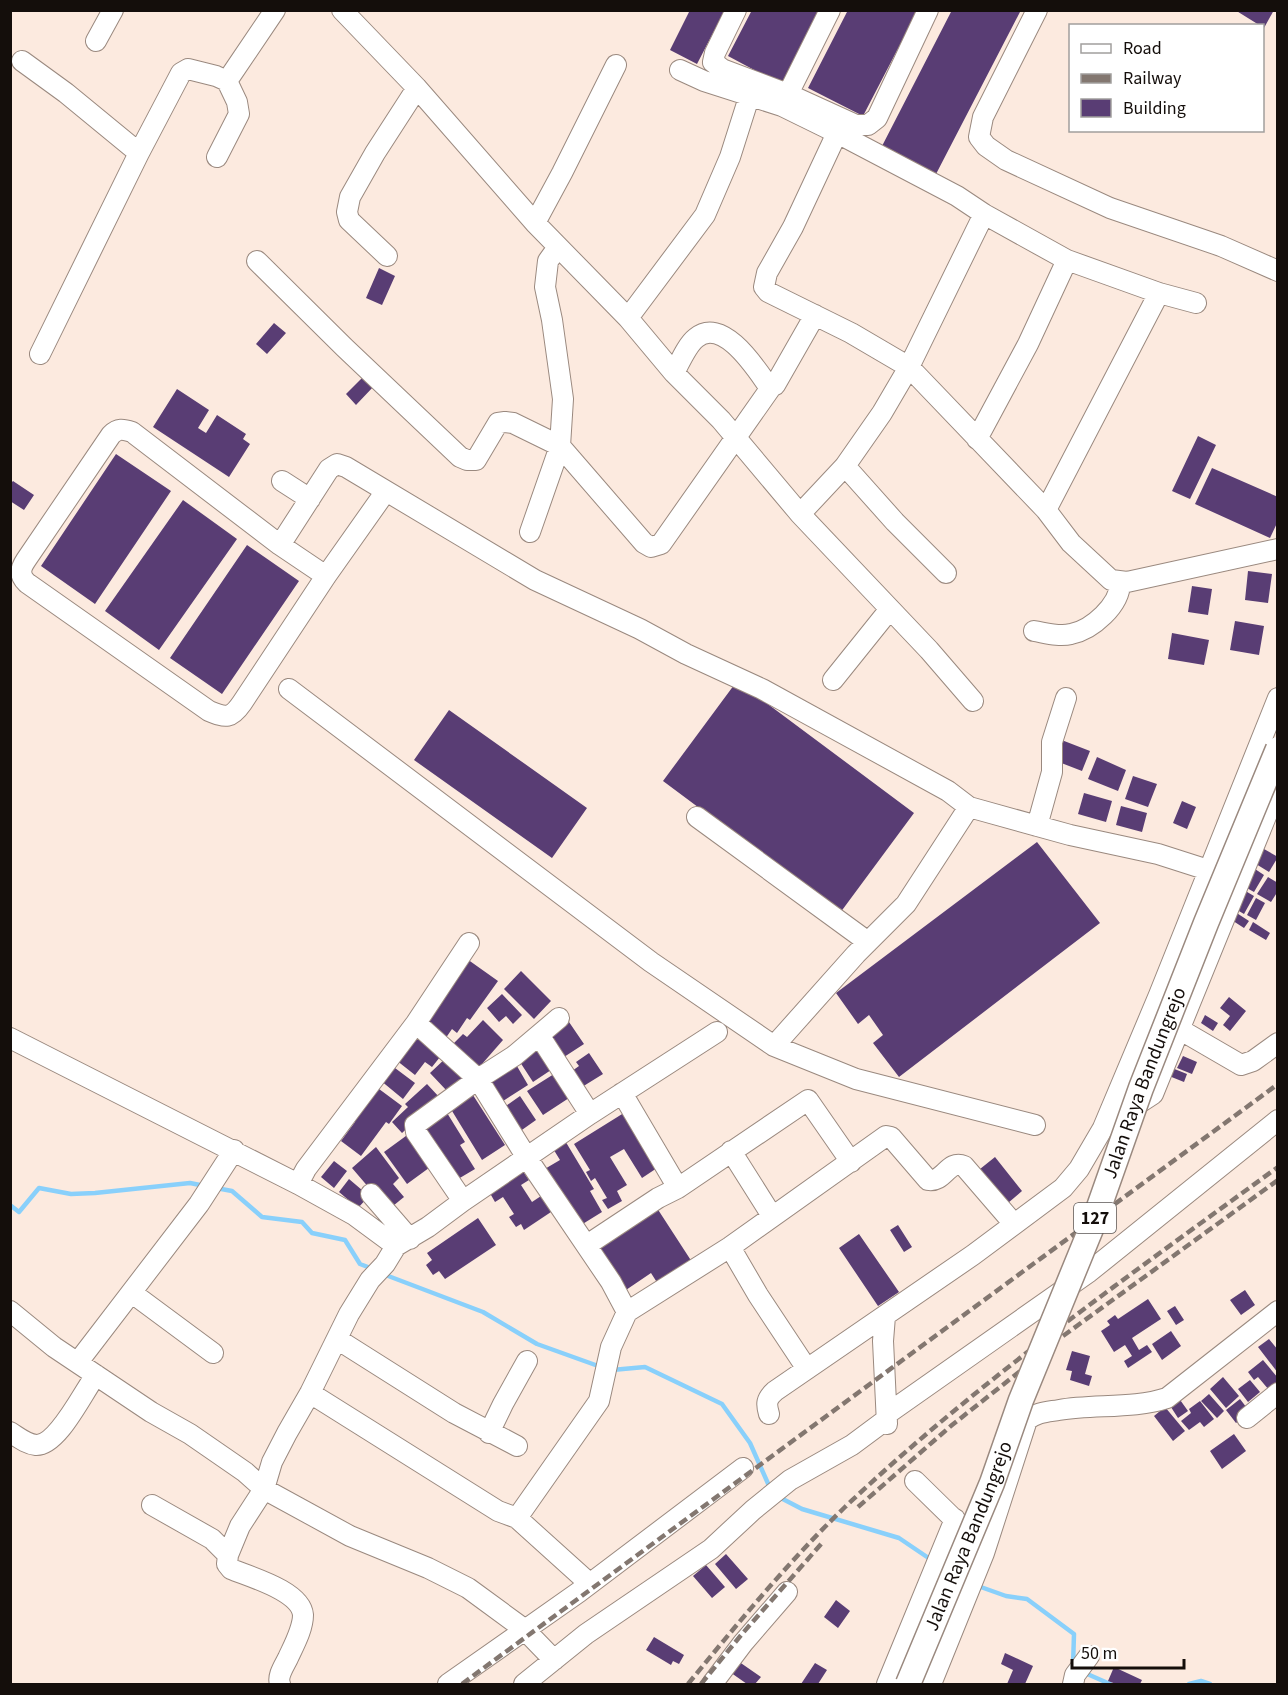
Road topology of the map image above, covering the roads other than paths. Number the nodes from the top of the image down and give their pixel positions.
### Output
1 (113, 10) edge
2 (275, 10) edge
3 (342, 10) edge
4 (736, 10) edge
5 (830, 10) edge
6 (928, 10) edge
7 (1037, 10) edge
8 (96, 42) dead end
9 (22, 61) dead end
10 (616, 65) dead end
11 (680, 70) dead end
12 (227, 81) junction
13 (417, 88) junction
14 (750, 94) junction
15 (788, 94) junction
16 (837, 133) junction
17 (139, 153) junction
18 (217, 157) dead end
19 (984, 214) junction
20 (535, 223) junction
21 (558, 247) junction
22 (387, 256) dead end
23 (1067, 260) junction
24 (257, 261) dead end
25 (1278, 272) edge
26 (1159, 293) junction
27 (1196, 303) dead end
28 (814, 315) junction
29 (628, 318) junction
30 (40, 354) dead end
31 (909, 367) junction
32 (674, 373) junction
33 (772, 386) junction
34 (736, 437) junction
35 (978, 440) junction
36 (560, 446) junction
37 (845, 466) junction
38 (282, 481) dead end
39 (386, 491) junction
40 (310, 499) junction
41 (1046, 510) junction
42 (800, 514) junction
43 (530, 532) dead end
44 (280, 545) junction
45 (1278, 549) edge
46 (946, 573) dead end
47 (326, 576) junction
48 (1120, 583) junction
49 (890, 609) junction
50 (1034, 631) dead end
51 (833, 680) dead end
52 (289, 689) dead end
53 (1066, 698) dead end
54 (1278, 698) edge
55 (973, 701) dead end
56 (1278, 749) edge
57 (1277, 791) edge
58 (969, 807) junction
59 (697, 817) dead end
60 (1037, 826) junction
61 (1208, 870) junction
62 (868, 942) junction
63 (469, 943) dead end
64 (559, 1018) dead end
65 (416, 1023) junction
66 (1179, 1029) junction
67 (717, 1032) dead end
68 (539, 1035) junction
69 (10, 1038) edge
70 (1278, 1043) edge
71 (774, 1046) junction
72 (478, 1079) junction
73 (622, 1093) junction
74 (590, 1114) junction
75 (1278, 1120) edge
76 (1035, 1125) dead end
77 (1103, 1128) junction
78 (234, 1150) junction
79 (731, 1151) junction
80 (527, 1158) junction
81 (851, 1162) junction
82 (298, 1184) junction
83 (678, 1188) junction
84 (371, 1194) dead end
85 (463, 1201) junction
86 (772, 1216) junction
87 (1014, 1224) junction
88 (403, 1242) junction
89 (587, 1245) junction
90 (730, 1247) junction
91 (132, 1293) junction
92 (10, 1311) edge
93 (1278, 1311) edge
94 (627, 1312) junction
95 (885, 1316) junction
96 (337, 1339) junction
97 (213, 1353) dead end
98 (527, 1361) dead end
99 (78, 1362) junction
100 (807, 1369) junction
101 (96, 1376) junction
102 (310, 1393) junction
103 (1278, 1393) edge
104 (769, 1414) dead end
105 (1247, 1418) dead end
106 (887, 1421) junction
107 (10, 1432) edge
108 (489, 1433) junction
109 (517, 1446) dead end
110 (743, 1468) dead end
111 (915, 1481) dead end
112 (264, 1489) junction
113 (152, 1505) dead end
114 (517, 1518) junction
115 (955, 1518) junction
116 (984, 1553) junction
117 (228, 1555) junction
118 (589, 1583) junction
119 (787, 1592) dead end
120 (524, 1629) junction
121 (554, 1660) junction
122 (280, 1684) edge
123 (448, 1684) edge
124 (524, 1684) edge
125 (712, 1684) edge
126 (887, 1684) edge
127 (908, 1684) edge
128 (931, 1684) edge

1 - 8 street
2 - 12 street
3 - 13 street
4 - 15 street
5 - 15 street
6 - 15 street
7 - 25 street
9 - 17 street
10 - 20 street
11 - 14 street
12 - 17 street
12 - 18 street
13 - 20 street
13 - 22 street
14 - 16 street
14 - 29 street
16 - 19 street
16 - 28 street
17 - 30 street
19 - 23 street
19 - 31 street
20 - 21 street
21 - 29 street
21 - 36 street
23 - 26 street
23 - 35 street
24 - 36 street
26 - 27 street
26 - 41 street
28 - 31 street
28 - 33 street
29 - 32 street
31 - 35 street
31 - 37 street
32 - 33 street
32 - 34 street
33 - 34 street
34 - 36 street
34 - 42 street
35 - 41 street
36 - 43 street
37 - 42 street
37 - 46 street
38 - 40 street
39 - 40 street
39 - 47 street
39 - 58 street
40 - 44 street
41 - 48 street
42 - 49 street
44 - 47 street
44 - 47 street
45 - 48 street
48 - 50 street
49 - 51 street
49 - 55 street
52 - 71 street
53 - 60 street
54 - 61 street
56 - 127 main road, Jalan Raya Bandungrejo / 127, bridge
57 - 66 street
58 - 60 street
58 - 62 street
59 - 62 street
60 - 61 street
61 - 77 street
62 - 71 street
63 - 65 street
64 - 68 street
65 - 72 street
65 - 82 street
66 - 70 street
66 - 77 street
67 - 73 street
68 - 72 street
68 - 74 street
69 - 78 street
71 - 76 street
72 - 80 street
72 - 85 street
73 - 74 street
73 - 83 street
74 - 80 street
75 - 106 street
77 - 87 street
78 - 82 street
78 - 91 street
79 - 81 street
79 - 83 street
79 - 86 street
80 - 85 street
80 - 89 street
81 - 86 street
81 - 87 street
82 - 88 street
83 - 89 street
84 - 88 street
85 - 88 street
86 - 90 street
87 - 95 street
88 - 96 street
89 - 94 street
90 - 94 street
90 - 100 street
91 - 97 street
91 - 99 street
92 - 99 street
93 - 116 street
94 - 114 street
95 - 100 street
95 - 106 street
96 - 102 street
96 - 108 street
98 - 108 street
99 - 101 street
100 - 104 street
101 - 107 street
101 - 112 street
102 - 112 street
102 - 114 street
103 - 105 street
106 - 121 street
108 - 109 street
110 - 118 street
111 - 115 street
112 - 117 street
112 - 120 street
113 - 117 street
114 - 118 street
115 - 116 street
115 - 126 street
116 - 128 street
117 - 122 street
118 - 120 street
119 - 125 street
120 - 121 street
120 - 123 street
121 - 124 street

